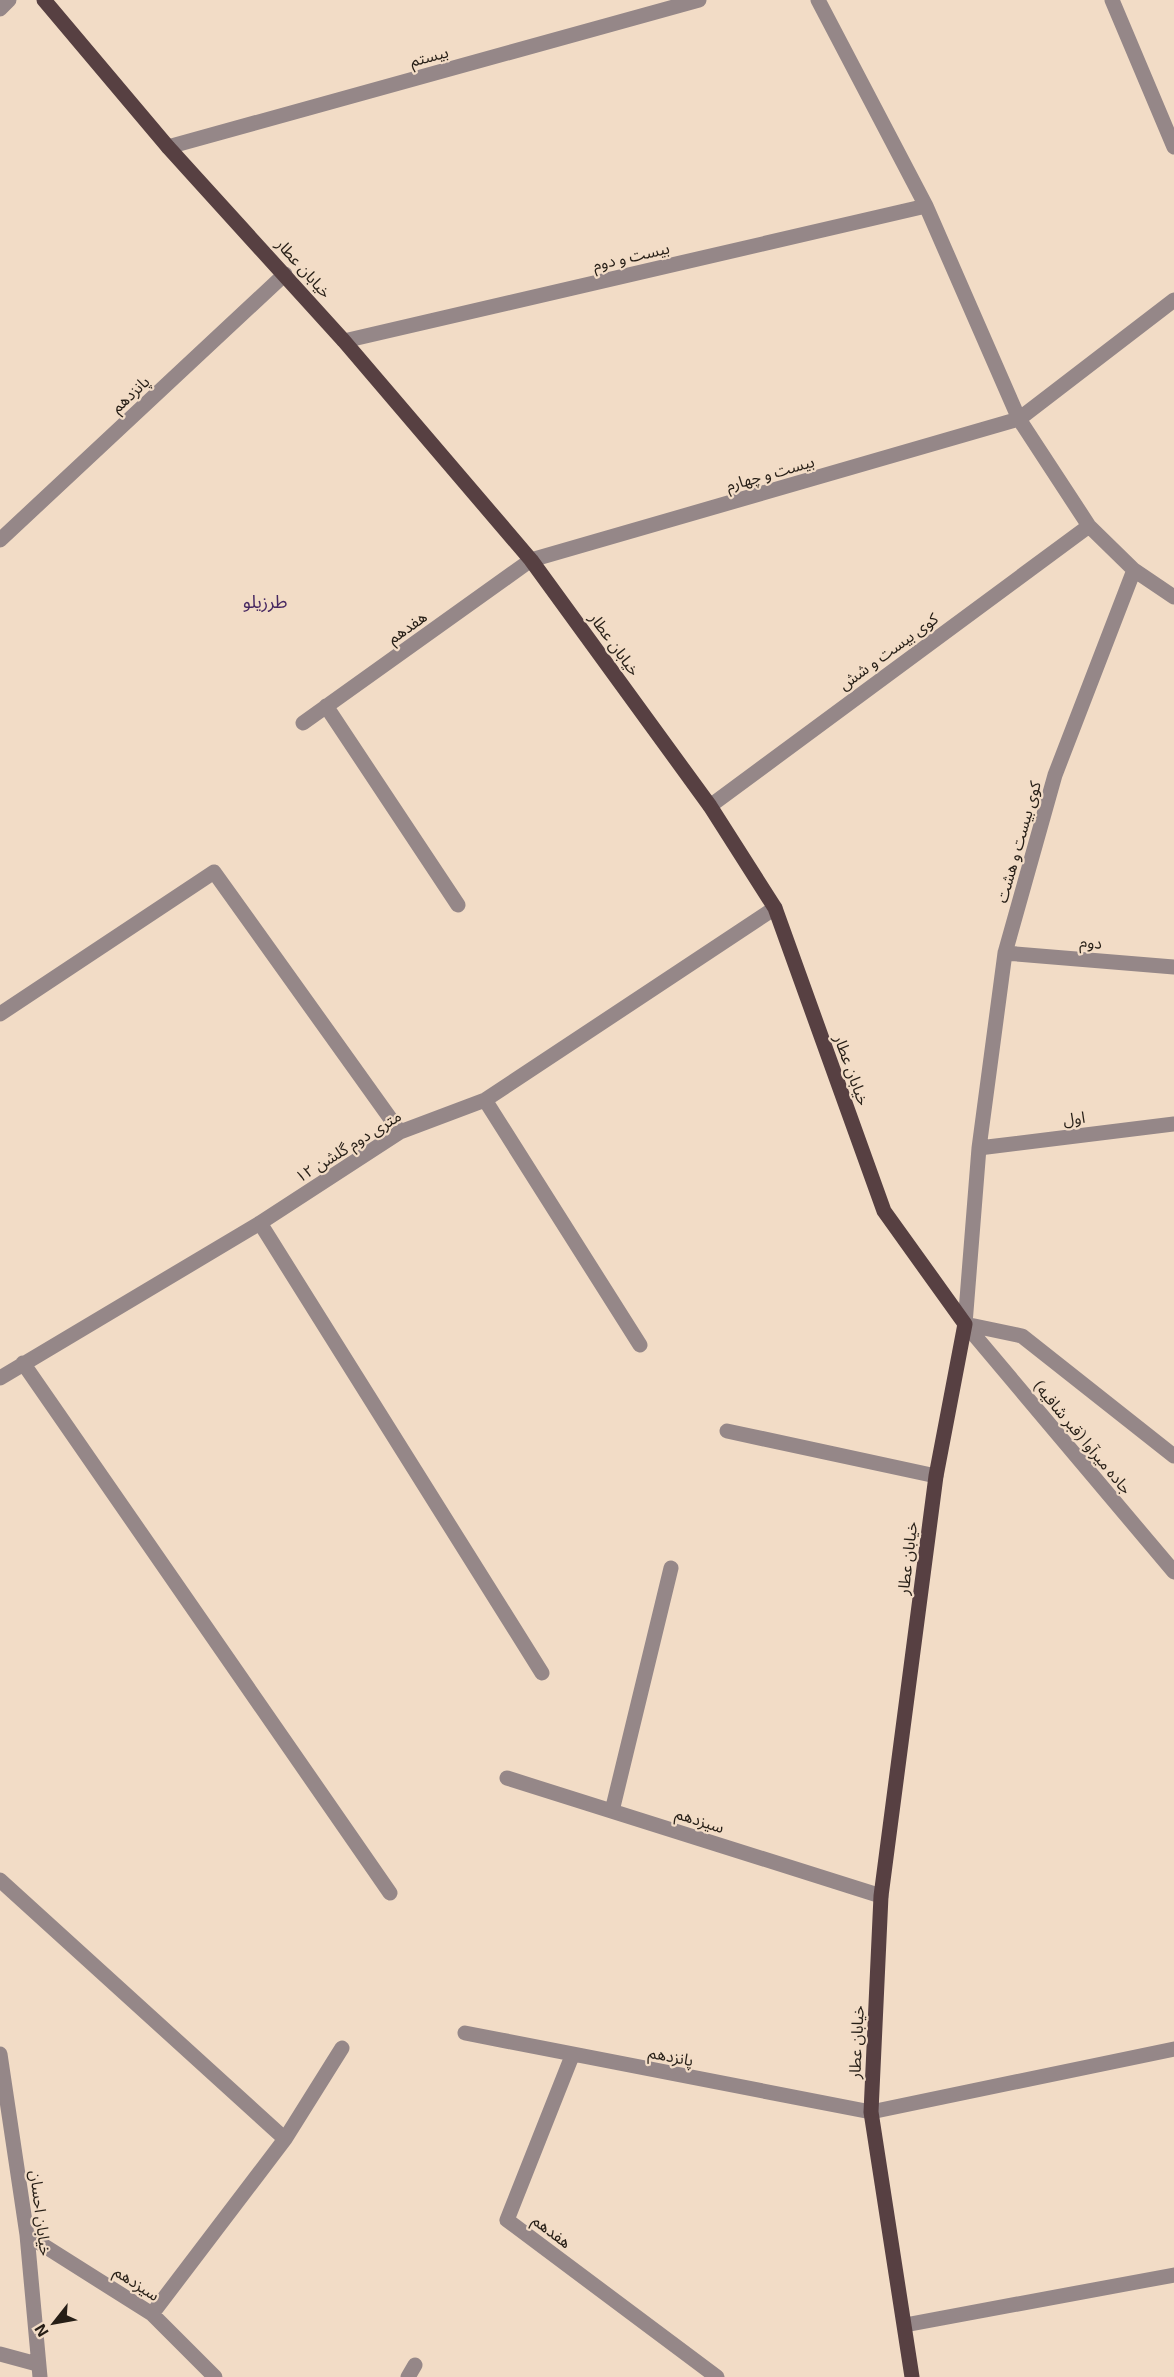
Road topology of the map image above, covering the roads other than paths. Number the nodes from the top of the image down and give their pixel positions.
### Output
1 (9, 0) edge
2 (44, 0) edge
3 (699, 0) edge
4 (819, 0) edge
5 (1112, 0) edge
6 (0, 9) edge
7 (168, 147) junction
8 (1174, 147) edge
9 (926, 206) junction
10 (285, 274) junction
11 (1174, 300) edge
12 (344, 341) junction
13 (1019, 419) junction
14 (1089, 526) junction
15 (0, 540) edge
16 (531, 560) junction
17 (1134, 570) junction
18 (1174, 597) edge
19 (326, 706) junction
20 (303, 723) dead end
21 (710, 806) junction
22 (458, 904) dead end
23 (775, 908) junction
24 (1005, 953) junction
25 (1174, 967) edge
26 (0, 1014) edge
27 (485, 1100) junction
28 (1174, 1124) edge
29 (400, 1132) junction
30 (979, 1148) junction
31 (260, 1224) junction
32 (965, 1324) junction
33 (640, 1345) dead end
34 (23, 1363) junction
35 (0, 1378) edge
36 (727, 1431) dead end
37 (1174, 1456) edge
38 (936, 1476) junction
39 (671, 1568) dead end
40 (1174, 1572) edge
41 (542, 1673) dead end
42 (507, 1778) dead end
43 (612, 1811) junction
44 (0, 1880) edge
45 (390, 1893) dead end
46 (881, 1896) junction
47 (465, 2033) dead end
48 (342, 2048) dead end
49 (1174, 2049) edge
50 (0, 2054) edge
51 (572, 2056) junction
52 (871, 2112) junction
53 (285, 2139) junction
54 (27, 2235) junction
55 (1174, 2275) edge
56 (152, 2314) junction
57 (905, 2325) junction
58 (0, 2354) edge
59 (39, 2371) edge
60 (215, 2377) edge
61 (717, 2377) edge
62 (912, 2377) edge

1 - 6 street
2 - 7 main road, خیابان عطار
3 - 7 street, بیستم
4 - 9 street
5 - 8 street
7 - 10 main road, خیابان عطار
9 - 12 street, بیست و دوم
9 - 13 street
10 - 12 main road, خیابان عطار
10 - 15 street, پانزدهم
11 - 13 street
12 - 16 main road, خیابان عطار
13 - 14 street
13 - 16 street, بیست و چهارم
14 - 17 street
14 - 21 street, کوی بیست و شش
16 - 19 street, هفدهم
16 - 21 main road, خیابان عطار
17 - 18 street
17 - 24 street, کوی بیست و هشت
19 - 20 street, هفدهم
19 - 22 street
21 - 23 main road, خیابان عطار
23 - 27 street, ۱۲ متری دوم گلشن
23 - 32 main road, خیابان عطار
24 - 25 street, دوم
24 - 30 street, کوی بیست و هشت
26 - 29 street
27 - 29 street, ۱۲ متری دوم گلشن
27 - 33 street
28 - 30 street, اول
29 - 31 street, ۱۲ متری دوم گلشن
30 - 32 street, کوی بیست و هشت
31 - 34 street, ۱۲ متری دوم گلشن
31 - 41 street
32 - 37 street
32 - 38 main road, خیابان عطار
32 - 40 street, جاده میرآوا (قبر شافیه)
34 - 35 street, ۱۲ متری دوم گلشن
34 - 45 street
36 - 38 street
38 - 46 main road, خیابان عطار
39 - 43 street
42 - 43 street, سیزدهم
43 - 46 street, سیزدهم
44 - 53 street
46 - 52 main road, خیابان عطار
47 - 51 street, پانزدهم
48 - 53 street
49 - 52 street
50 - 54 street, خیابان احسان
51 - 52 street, پانزدهم
51 - 61 street, هفدهم
52 - 57 main road, خیابان عطار
53 - 56 street
54 - 56 street, سیزدهم
54 - 59 street, خیابان احسان
55 - 57 street
56 - 60 street, سیزدهم
57 - 62 main road, خیابان عطار
58 - 59 street

